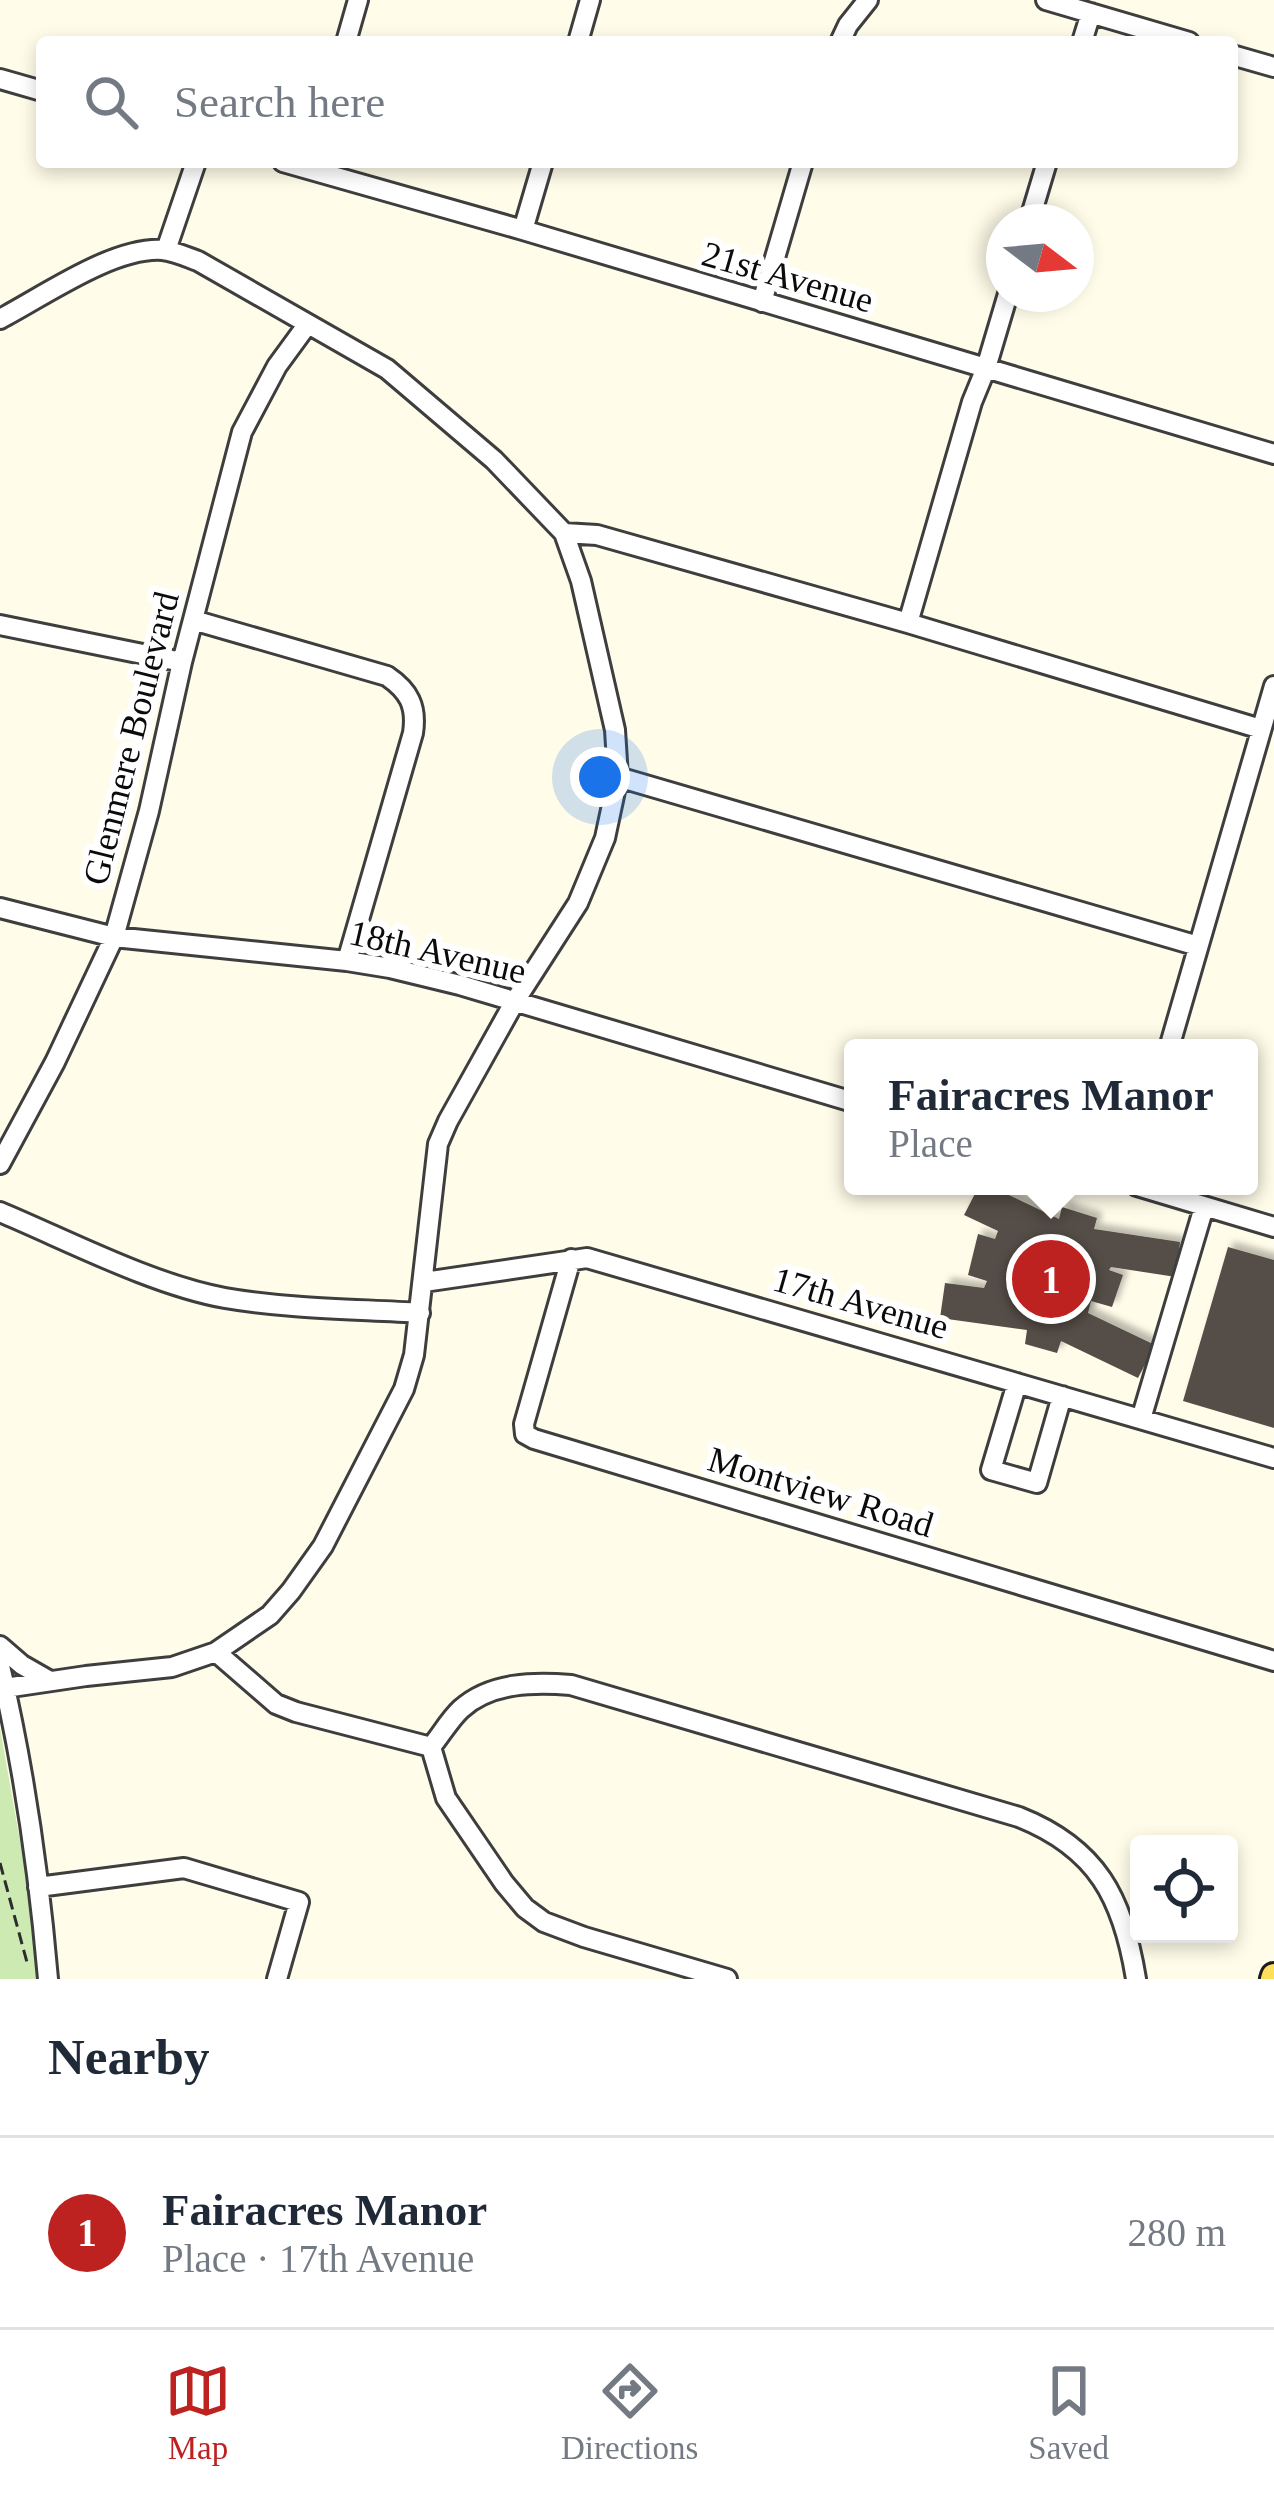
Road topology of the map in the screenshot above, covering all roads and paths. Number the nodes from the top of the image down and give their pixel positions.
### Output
1 (358, 0) edge
2 (590, 0) edge
3 (868, 0) edge
4 (1046, 0) edge
5 (1091, 13) junction
6 (348, 36) edge
7 (580, 36) edge
8 (843, 36) edge
9 (1084, 36) edge
10 (1169, 36) edge
11 (1238, 57) edge
12 (1274, 67) edge
13 (0, 79) edge
14 (36, 89) edge
15 (194, 168) edge
16 (316, 168) edge
17 (541, 168) edge
18 (801, 168) edge
19 (1045, 168) edge
20 (1034, 204) edge
21 (523, 230) junction
22 (166, 250) junction
23 (762, 302) junction
24 (1003, 312) edge
25 (0, 319) edge
26 (308, 325) junction
27 (986, 368) junction
28 (1274, 454) edge
29 (564, 532) junction
30 (193, 620) junction
31 (908, 623) junction
32 (0, 625) edge
33 (182, 662) junction
34 (1274, 686) edge
35 (1261, 729) junction
36 (618, 777) junction
37 (0, 908) edge
38 (114, 937) junction
39 (1198, 946) junction
40 (347, 961) junction
41 (515, 1001) junction
42 (1171, 1039) edge
43 (844, 1099) edge
44 (0, 1164) edge
45 (1166, 1195) edge
46 (1204, 1207) junction
47 (0, 1211) edge
48 (1274, 1227) edge
49 (571, 1259) junction
50 (424, 1282) junction
51 (420, 1312) junction
52 (1016, 1383) junction
53 (1062, 1396) junction
54 (1142, 1419) junction
55 (1274, 1458) edge
56 (0, 1646) edge
57 (216, 1652) junction
58 (1274, 1661) edge
59 (0, 1666) edge
60 (50, 1681) junction
61 (5, 1688) junction
62 (431, 1747) junction
63 (0, 1863) edge
64 (38, 1888) junction
65 (716, 1978) edge
66 (32, 1979) edge
67 (47, 1979) edge
68 (278, 1979) edge
69 (1136, 1979) edge

1 - 6 street
2 - 7 street
3 - 8 street
4 - 5 street
5 - 9 street
5 - 10 street
11 - 12 street
13 - 14 street
15 - 22 street
16 - 21 street, 21st Avenue
17 - 21 street
18 - 23 street
19 - 20 street
21 - 23 street, 21st Avenue
22 - 25 street
22 - 26 street
23 - 27 street, 21st Avenue
24 - 27 street
26 - 29 street
26 - 30 street, Glenmere Boulevard
27 - 28 street, 21st Avenue
27 - 31 street
29 - 31 street
29 - 36 street
30 - 33 street, Glenmere Boulevard
30 - 40 street
31 - 35 street
32 - 33 street
33 - 38 street, Glenmere Boulevard
34 - 35 street
35 - 39 street
36 - 39 street
36 - 41 street
37 - 38 street, 18th Avenue
38 - 40 street, 18th Avenue
38 - 44 street, Glenmere Boulevard
39 - 42 street
40 - 41 street, 18th Avenue
41 - 43 street, 18th Avenue
41 - 50 street
45 - 46 street
46 - 48 street
46 - 54 street
47 - 51 street
49 - 50 street, 17th Avenue
49 - 52 street, 17th Avenue
49 - 58 street, Montview Road
50 - 51 street
51 - 57 street
52 - 53 street, 17th Avenue
52 - 53 street
53 - 54 street, 17th Avenue
54 - 55 street, 17th Avenue
56 - 60 street
57 - 60 street
57 - 62 street
59 - 61 street
60 - 61 street
61 - 64 street
62 - 65 street
62 - 69 street
63 - 66 path
64 - 67 street
64 - 68 street

